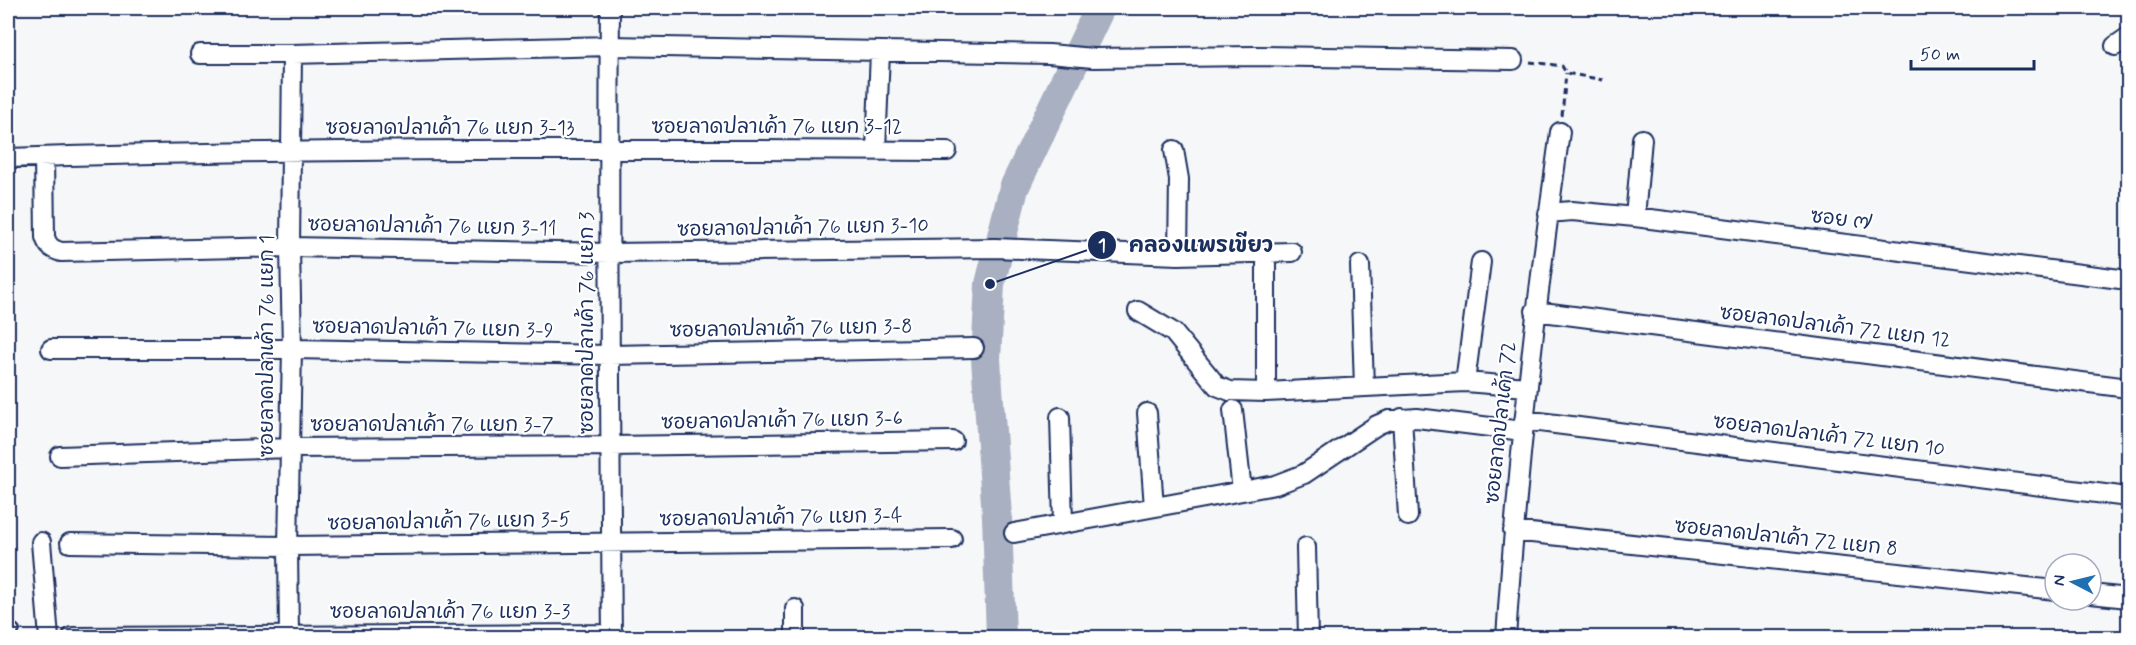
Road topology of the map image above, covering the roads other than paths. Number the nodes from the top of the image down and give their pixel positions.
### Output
1 (610, 8) edge
2 (610, 46) junction
3 (880, 52) junction
4 (200, 54) dead end
5 (292, 54) junction
6 (1513, 60) road end
7 (1560, 132) road end
8 (1642, 139) dead end
9 (608, 149) junction
10 (876, 150) junction
11 (1174, 150) dead end
12 (292, 151) junction
13 (947, 151) dead end
14 (44, 157) junction
15 (8, 158) edge
16 (1548, 213) junction
17 (1635, 217) junction
18 (290, 247) junction
19 (1292, 252) dead end
20 (610, 253) junction
21 (1178, 255) junction
22 (1481, 262) dead end
23 (1266, 264) dead end
24 (1360, 265) dead end
25 (2128, 280) edge
26 (1138, 310) dead end
27 (1535, 311) junction
28 (974, 348) dead end
29 (51, 349) dead end
30 (292, 349) junction
31 (609, 355) junction
32 (1465, 382) junction
33 (1364, 387) junction
34 (1527, 387) junction
35 (2128, 388) edge
36 (1266, 392) junction
37 (1233, 410) dead end
38 (1147, 413) dead end
39 (1059, 417) dead end
40 (1402, 418) junction
41 (1523, 426) junction
42 (953, 441) dead end
43 (610, 446) junction
44 (289, 448) junction
45 (60, 456) dead end
46 (1242, 491) junction
47 (2128, 497) edge
48 (1154, 507) junction
49 (1408, 516) dead end
50 (1063, 524) junction
51 (1513, 531) junction
52 (1014, 533) dead end
53 (952, 539) dead end
54 (41, 542) dead end
55 (610, 542) junction
56 (70, 543) dead end
57 (288, 546) junction
58 (1306, 547) dead end
59 (2043, 589) edge
60 (2103, 595) edge
61 (2128, 598) edge
62 (795, 609) dead end
63 (289, 636) edge
64 (612, 636) edge
65 (72, 637) edge
66 (49, 638) edge
67 (795, 638) edge
68 (1308, 638) edge
69 (1506, 638) edge

1 - 2 street, ซอยลาดปลาเค้า 76 แยก 3
2 - 3 street
2 - 5 street
2 - 9 street, ซอยลาดปลาเค้า 76 แยก 3
3 - 6 street
3 - 10 street
4 - 5 street
5 - 12 street, ซอยลาดปลาเค้า 76 แยก 1
7 - 16 street, ซอยลาดปลาเค้า 72
8 - 17 street
9 - 10 street, ซอยลาดปลาเค้า 76 แยก 3-12
9 - 12 street, ซอยลาดปลาเค้า 76 แยก 3-13
9 - 20 street, ซอยลาดปลาเค้า 76 แยก 3
10 - 13 street, ซอยลาดปลาเค้า 76 แยก 3-12
11 - 21 street
12 - 14 street, ซอยลาดปลาเค้า 76 แยก 3-13
12 - 18 street, ซอยลาดปลาเค้า 76 แยก 1
14 - 15 street, ซอยลาดปลาเค้า 76 แยก 3-13
14 - 18 street, ซอยลาดปลาเค้า 76 แยก 3-11
16 - 17 street, ซอย ๗
16 - 27 street, ซอยลาดปลาเค้า 72
17 - 25 street, ซอย ๗
18 - 20 street, ซอยลาดปลาเค้า 76 แยก 3-11
18 - 30 street, ซอยลาดปลาเค้า 76 แยก 1
19 - 21 street, ซอยลาดปลาเค้า 76 แยก 3-10
20 - 21 street, ซอยลาดปลาเค้า 76 แยก 3-10
20 - 31 street, ซอยลาดปลาเค้า 76 แยก 3
22 - 32 street
23 - 36 street
24 - 33 street
26 - 36 street
27 - 34 street, ซอยลาดปลาเค้า 72
27 - 35 street, ซอยลาดปลาเค้า 72 แยก 12
28 - 31 street, ซอยลาดปลาเค้า 76 แยก 3-8
29 - 30 street, ซอยลาดปลาเค้า 76 แยก 3-9
30 - 31 street, ซอยลาดปลาเค้า 76 แยก 3-9
30 - 44 street, ซอยลาดปลาเค้า 76 แยก 1
31 - 43 street, ซอยลาดปลาเค้า 76 แยก 3
32 - 33 street
32 - 34 street
33 - 36 street
34 - 41 street, ซอยลาดปลาเค้า 72
37 - 46 street
38 - 48 street
39 - 50 street
40 - 41 street, ซอยลาดปลาเค้า 72 แยก 10
40 - 46 street
40 - 49 street
41 - 47 street, ซอยลาดปลาเค้า 72 แยก 10
41 - 51 street, ซอยลาดปลาเค้า 72
42 - 43 street, ซอยลาดปลาเค้า 76 แยก 3-6
43 - 44 street, ซอยลาดปลาเค้า 76 แยก 3-7
43 - 55 street, ซอยลาดปลาเค้า 76 แยก 3
44 - 45 street, ซอยลาดปลาเค้า 76 แยก 3-7
44 - 57 street, ซอยลาดปลาเค้า 76 แยก 1
46 - 48 street
48 - 50 street
50 - 52 street
51 - 59 street, ซอยลาดปลาเค้า 72 แยก 8
51 - 69 street, ซอยลาดปลาเค้า 72
53 - 55 street, ซอยลาดปลาเค้า 76 แยก 3-4
54 - 66 street
55 - 57 street, ซอยลาดปลาเค้า 76 แยก 3-5
55 - 64 street, ซอยลาดปลาเค้า 76 แยก 3
56 - 57 street, ซอยลาดปลาเค้า 76 แยก 3-5
57 - 63 street, ซอยลาดปลาเค้า 76 แยก 1
58 - 68 street
60 - 61 street
62 - 67 street
63 - 64 street, ซอยลาดปลาเค้า 76 แยก 3-3
63 - 65 street, ซอยลาดปลาเค้า 76 แยก 3-3

